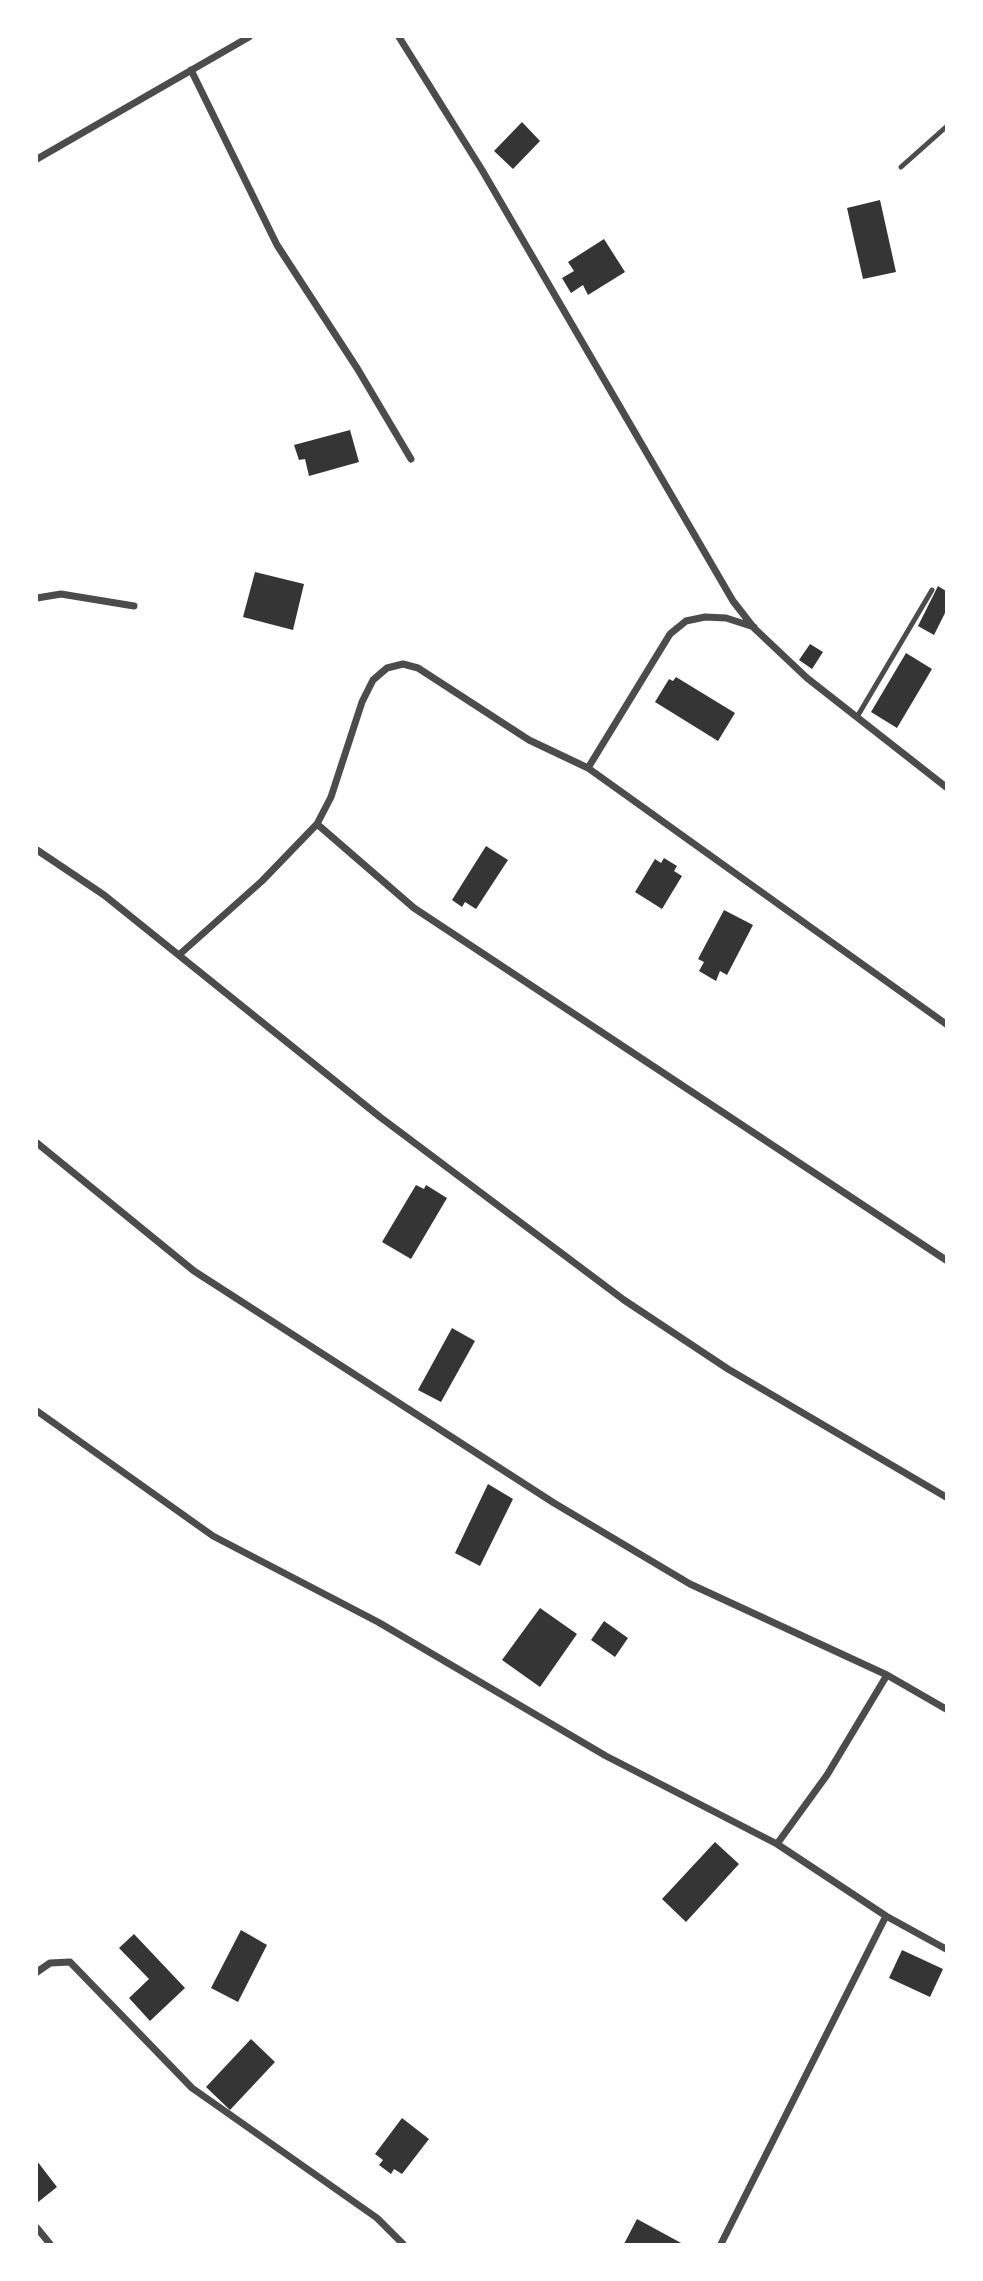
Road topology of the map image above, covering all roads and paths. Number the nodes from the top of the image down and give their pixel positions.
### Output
1 (249, 37) edge
2 (399, 37) edge
3 (191, 70) junction
4 (946, 127) edge
5 (37, 159) edge
6 (901, 167) dead end
7 (411, 460) dead end
8 (932, 590) dead end
9 (37, 598) edge
10 (134, 606) dead end
11 (754, 628) junction
12 (856, 717) junction
13 (588, 768) junction
14 (946, 787) edge
15 (317, 824) junction
16 (37, 850) edge
17 (180, 954) junction
18 (946, 1024) edge
19 (37, 1143) edge
20 (946, 1260) edge
21 (37, 1411) edge
22 (946, 1497) edge
23 (887, 1675) junction
24 (946, 1709) edge
25 (777, 1844) junction
26 (886, 1916) junction
27 (946, 1949) edge
28 (37, 1972) edge
29 (37, 2228) edge
30 (50, 2244) edge
31 (403, 2244) edge
32 (721, 2244) edge

1 - 3 street
2 - 11 street
3 - 5 street
3 - 7 street
4 - 6 lane
8 - 12 lane
9 - 10 street
11 - 12 street
11 - 13 street
12 - 14 street
13 - 15 street
13 - 18 street
15 - 17 street
15 - 20 street
16 - 17 street
17 - 22 street
19 - 23 street
21 - 25 street
23 - 24 street
23 - 25 street
25 - 26 street
26 - 27 street
26 - 32 street
28 - 31 street
29 - 30 street

